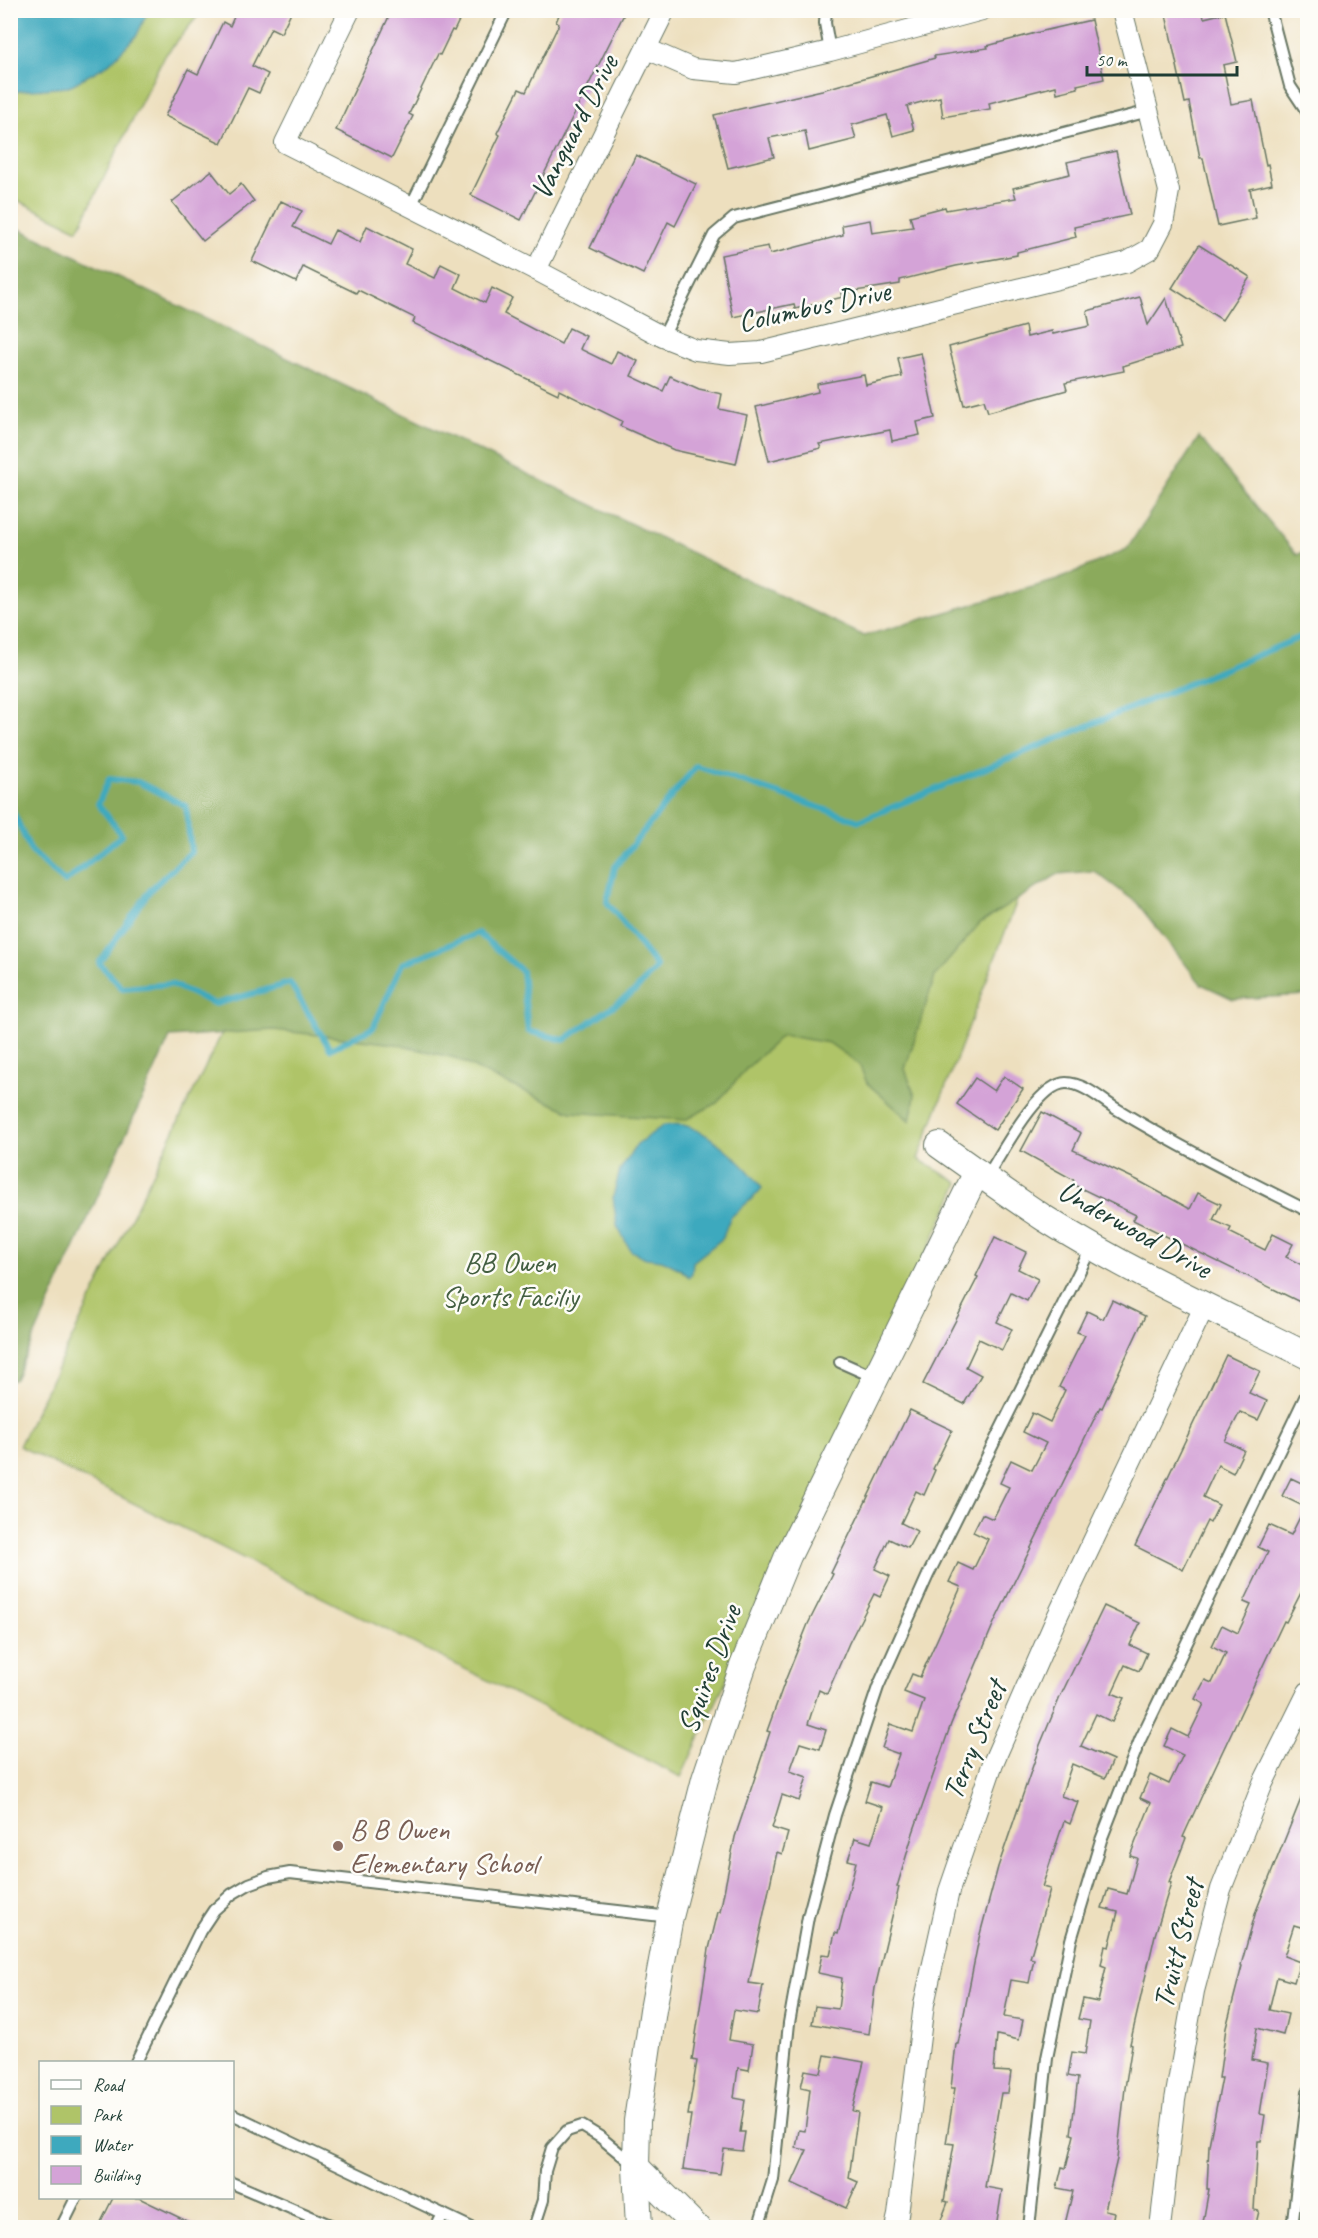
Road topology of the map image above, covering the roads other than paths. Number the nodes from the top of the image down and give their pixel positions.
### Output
1 (350, 10) edge
2 (507, 10) edge
3 (665, 10) edge
4 (826, 10) edge
5 (982, 10) edge
6 (1122, 10) edge
7 (1270, 10) edge
8 (646, 49) junction
9 (830, 51) junction
10 (1149, 111) junction
11 (1308, 113) edge
12 (410, 208) junction
13 (536, 270) junction
14 (663, 337) junction
15 (939, 1145) dead end
16 (982, 1175) junction
17 (1308, 1211) edge
18 (1092, 1246) junction
19 (1206, 1305) junction
20 (1308, 1356) edge
21 (840, 1362) dead end
22 (876, 1378) junction
23 (1308, 1391) edge
24 (1308, 1692) edge
25 (670, 1917) junction
26 (136, 2061) edge
27 (1308, 2092) edge
28 (234, 2115) edge
29 (636, 2167) junction
30 (234, 2184) edge
31 (76, 2199) edge
32 (443, 2214) junction
33 (61, 2228) edge
34 (337, 2228) edge
35 (436, 2228) edge
36 (472, 2228) edge
37 (534, 2228) edge
38 (639, 2228) edge
39 (697, 2228) edge
40 (758, 2228) edge
41 (895, 2228) edge
42 (1029, 2228) edge
43 (1160, 2228) edge
44 (1292, 2228) edge

1 - 12 street, Columbus Drive
2 - 12 lane
3 - 8 street, Vanguard Drive
4 - 9 lane
5 - 9 street
6 - 10 street, Columbus Drive
7 - 11 lane
8 - 9 street
8 - 13 street, Vanguard Drive
10 - 14 lane
10 - 14 street, Columbus Drive
12 - 13 street, Columbus Drive
13 - 14 street, Columbus Drive
15 - 16 street, Underwood Drive
16 - 17 lane
16 - 18 street, Underwood Drive
16 - 22 street, Squires Drive
18 - 19 street, Underwood Drive
18 - 40 lane
19 - 20 street, Underwood Drive
19 - 41 street, Terry Street
21 - 22 lane
22 - 25 street, Squires Drive
23 - 42 lane
24 - 43 street, Truitt Street
25 - 26 lane
25 - 29 street, Squires Drive
27 - 44 lane
28 - 32 lane
29 - 37 lane
29 - 38 street, Squires Drive
29 - 39 street
30 - 34 lane
31 - 33 lane
32 - 35 lane
32 - 36 lane

